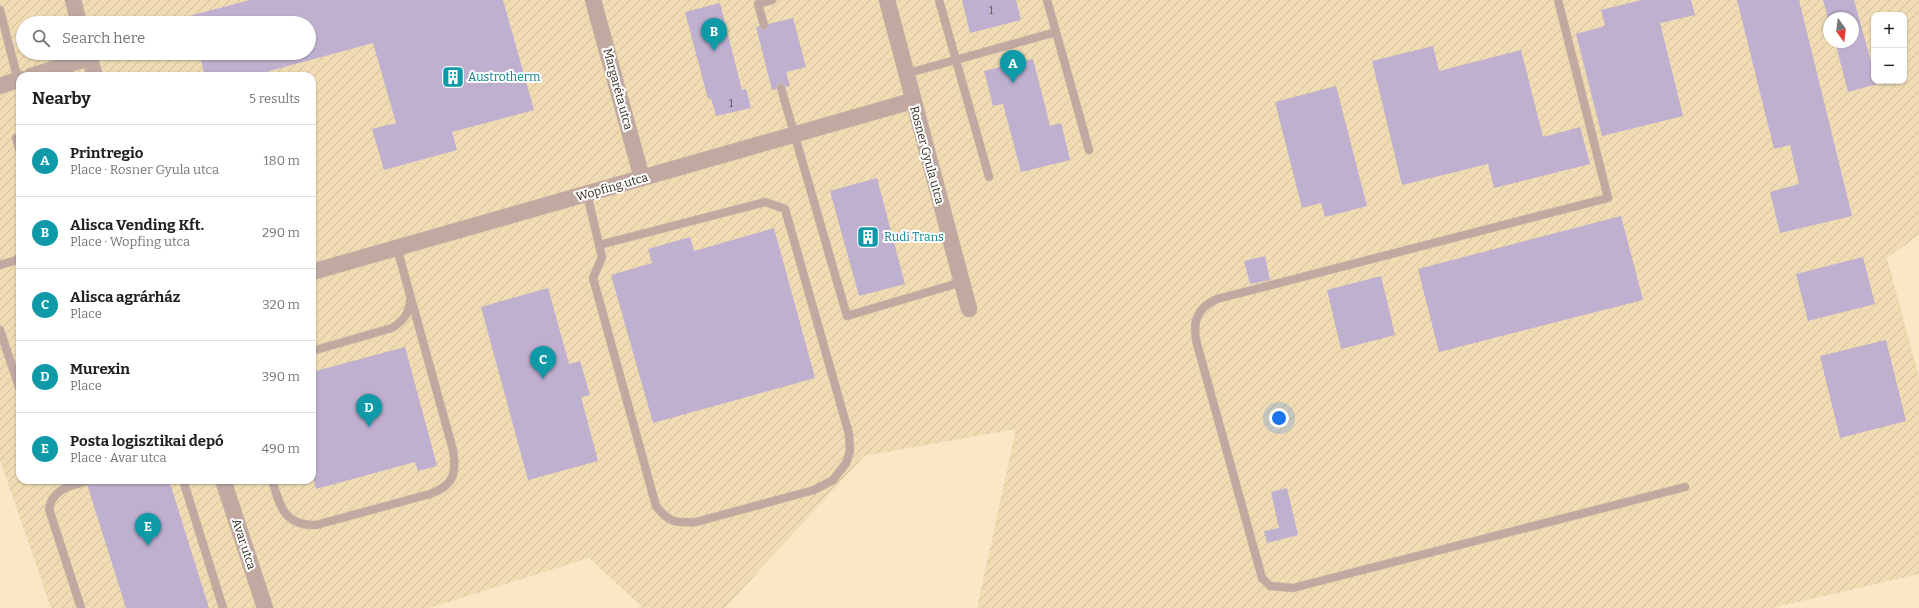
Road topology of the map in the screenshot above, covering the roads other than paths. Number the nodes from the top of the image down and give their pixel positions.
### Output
1 (73, 0) edge
2 (593, 0) edge
3 (772, 0) edge
4 (887, 0) edge
5 (940, 0) edge
6 (1047, 0) edge
7 (1558, 0) edge
8 (0, 10) edge
9 (77, 16) edge
10 (764, 25) dead end
11 (1056, 32) junction
12 (16, 57) edge
13 (956, 59) junction
14 (17, 60) edge
15 (74, 60) edge
16 (90, 60) edge
17 (21, 72) edge
18 (40, 72) edge
19 (94, 72) edge
20 (905, 74) junction
21 (16, 80) edge
22 (0, 86) edge
23 (781, 88) dead end
24 (912, 101) junction
25 (795, 135) junction
26 (1089, 150) dead end
27 (989, 177) dead end
28 (642, 178) junction
29 (587, 194) junction
30 (599, 245) junction
31 (397, 248) junction
32 (16, 260) edge
33 (0, 265) edge
34 (316, 271) edge
35 (962, 282) junction
36 (410, 295) junction
37 (970, 309) dead end
38 (0, 330) edge
39 (316, 350) edge
40 (16, 378) edge
41 (80, 484) edge
42 (184, 484) edge
43 (224, 484) edge
44 (273, 484) edge
45 (1685, 487) dead end
46 (82, 608) edge
47 (223, 608) edge
48 (265, 608) edge

1 - 9 street
2 - 28 street, Margaréta utca
3 - 10 lane
4 - 20 street, Rosner Gyula utca
5 - 13 lane
6 - 11 lane
7 - 45 lane
8 - 12 lane
11 - 13 lane
11 - 26 lane
13 - 20 lane
13 - 27 lane
14 - 17 lane
15 - 18 street
16 - 19 street
20 - 24 street, Rosner Gyula utca
21 - 22 street
23 - 25 lane
24 - 25 street, Wopfing utca
24 - 35 street, Rosner Gyula utca
25 - 28 street, Wopfing utca
25 - 35 lane
28 - 29 street, Wopfing utca
29 - 30 lane
29 - 31 street, Wopfing utca
30 - 30 lane
31 - 34 street, Wopfing utca
31 - 36 lane
32 - 33 lane
35 - 37 street, Rosner Gyula utca
36 - 39 lane
36 - 44 lane
38 - 40 lane
41 - 46 lane
42 - 47 lane
43 - 48 street, Avar utca

